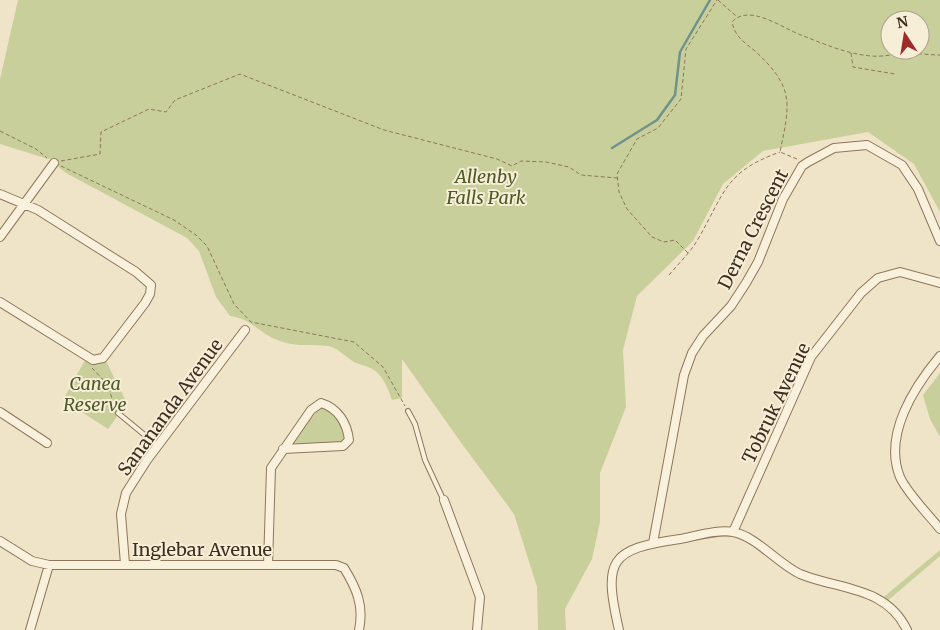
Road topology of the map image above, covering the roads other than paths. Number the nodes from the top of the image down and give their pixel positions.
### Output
1 (54, 163) road end
2 (0, 194) edge
3 (25, 204) junction
4 (0, 237) edge
5 (940, 241) edge
6 (940, 283) edge
7 (0, 302) edge
8 (245, 330) dead end
9 (940, 356) edge
10 (0, 412) edge
11 (118, 412) road end
12 (408, 412) road end
13 (47, 442) dead end
14 (158, 446) junction
15 (283, 449) junction
16 (444, 500) joint
17 (940, 529) edge
18 (733, 532) junction
19 (0, 540) edge
20 (653, 542) junction
21 (125, 564) junction
22 (49, 565) junction
23 (268, 565) junction
24 (30, 630) edge
25 (359, 630) edge
26 (477, 630) edge
27 (618, 630) edge
28 (907, 630) edge

1 - 3 street
2 - 3 street
3 - 4 street
3 - 7 street
5 - 20 street, Derna Crescent
6 - 18 street, Tobruk Avenue
8 - 14 street, Sanananda Avenue
9 - 17 street
10 - 13 street
11 - 14 lane
12 - 16 lane
14 - 21 street, Sanananda Avenue
15 - 15 street
15 - 23 street
16 - 26 street
18 - 20 street
18 - 28 street
19 - 22 street, Inglebar Avenue
20 - 27 street
21 - 22 street, Inglebar Avenue
21 - 23 street, Inglebar Avenue
22 - 24 street
23 - 25 street, Inglebar Avenue

